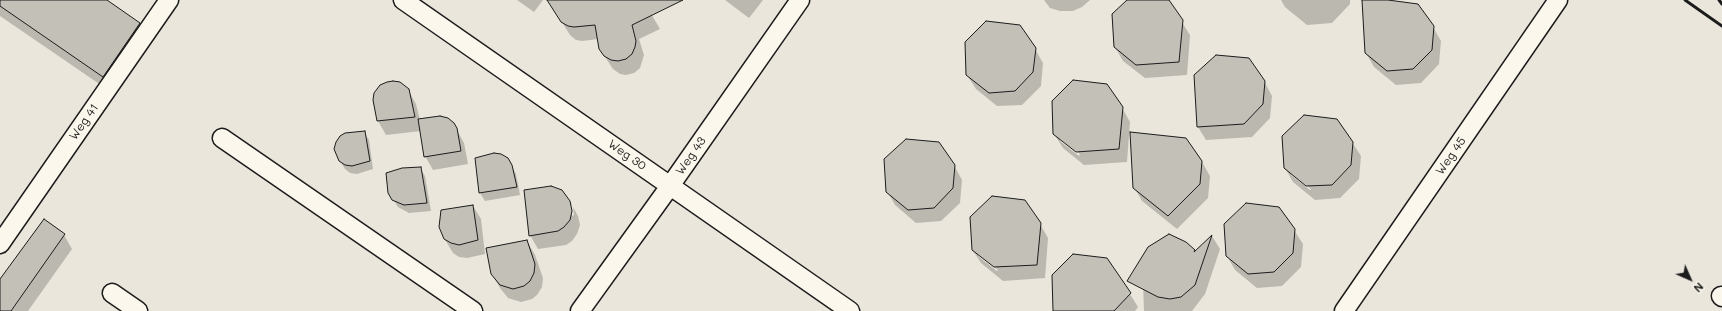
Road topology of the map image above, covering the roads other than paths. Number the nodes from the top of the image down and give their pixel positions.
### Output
1 (169, 0) edge
2 (403, 0) edge
3 (800, 0) edge
4 (1558, 0) edge
5 (222, 138) dead end
6 (670, 186) junction
7 (0, 244) edge
8 (112, 293) dead end
9 (138, 311) edge
10 (473, 311) edge
11 (580, 311) edge
12 (850, 311) edge
13 (1344, 311) edge

1 - 7 lane, Weg 41
2 - 6 lane, Weg 30
3 - 6 lane, Weg 43
4 - 13 lane, Weg 45
5 - 10 lane
6 - 11 lane, Weg 43
6 - 12 lane, Weg 30
8 - 9 lane

